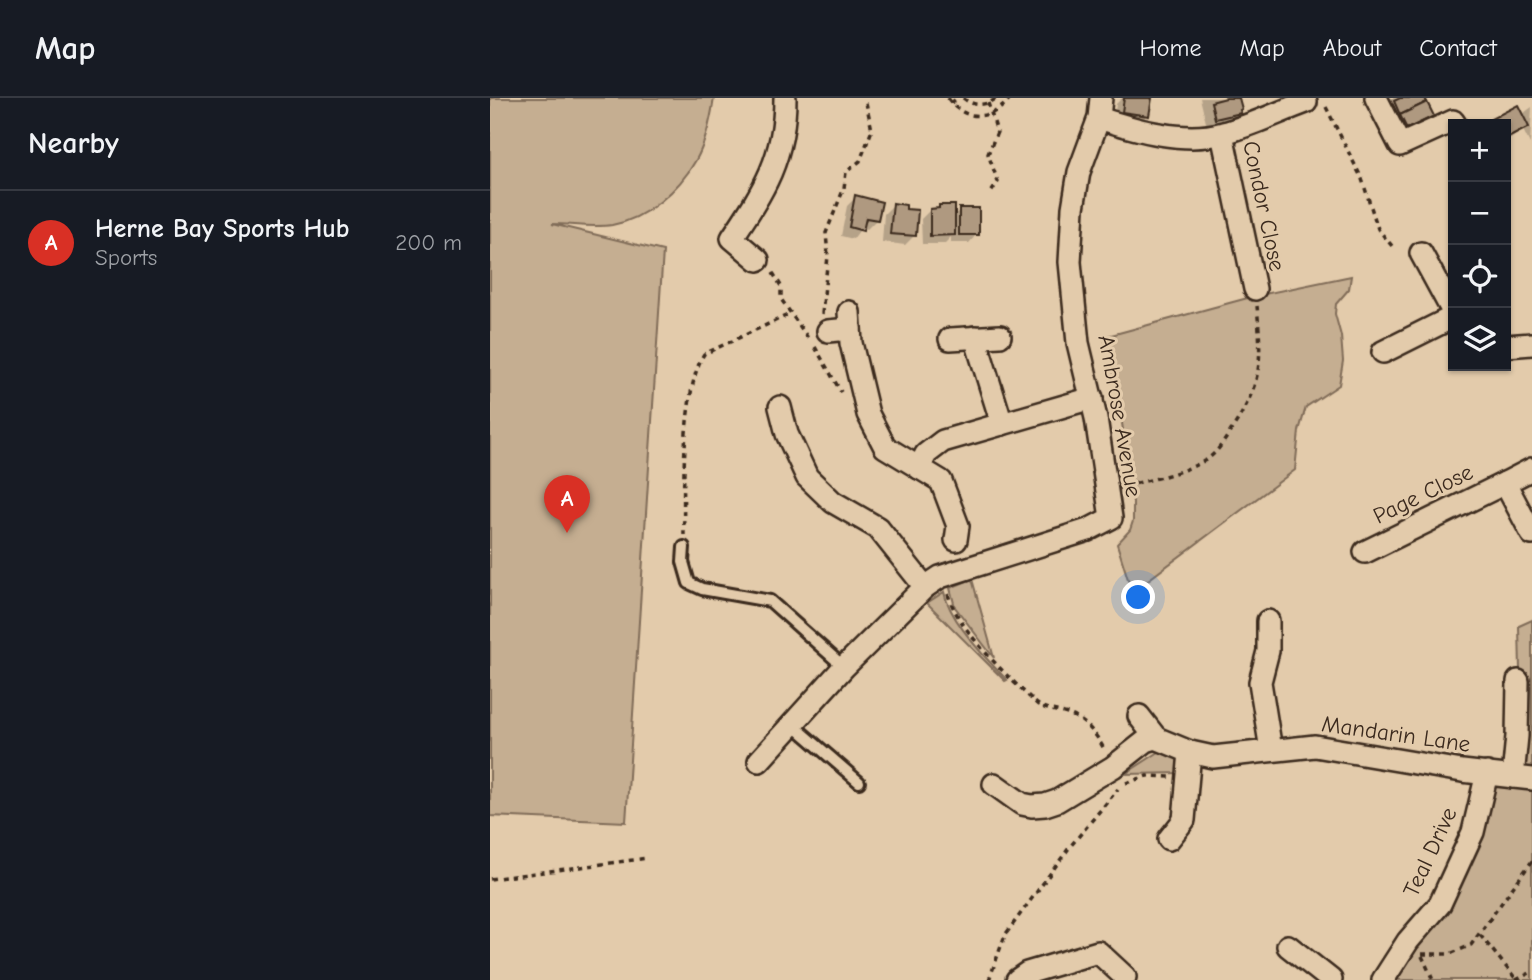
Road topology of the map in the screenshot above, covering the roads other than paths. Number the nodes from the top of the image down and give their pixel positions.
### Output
1 (785, 98) edge
2 (1376, 98) edge
3 (1313, 99) edge
4 (1100, 108) edge
5 (1448, 122) edge
6 (1222, 134) junction
7 (1421, 253) dead end
8 (758, 260) road end
9 (1255, 289) road end
10 (1451, 308) edge
11 (1448, 320) edge
12 (820, 325) road end
13 (1000, 336) dead end
14 (975, 337) junction
15 (950, 339) dead end
16 (1532, 344) edge
17 (1511, 346) edge
18 (1383, 352) dead end
19 (1092, 398) junction
20 (780, 407) dead end
21 (1002, 424) junction
22 (919, 468) junction
23 (1532, 469) edge
24 (1504, 483) junction
25 (1532, 534) edge
26 (956, 540) dead end
27 (684, 547) road end
28 (1365, 552) dead end
29 (932, 582) junction
30 (1268, 621) dead end
31 (844, 667) junction
32 (1518, 681) dead end
33 (1139, 716) dead end
34 (792, 724) junction
35 (1156, 738) junction
36 (1272, 750) junction
37 (1191, 752) junction
38 (759, 761) dead end
39 (1487, 773) junction
40 (1522, 778) edge
41 (859, 782) dead end
42 (994, 784) dead end
43 (1169, 839) dead end
44 (1288, 946) dead end
45 (1125, 977) dead end
46 (1017, 980) edge
47 (1331, 980) edge
48 (1383, 980) edge

1 - 8 street
2 - 5 street
3 - 6 street, Condor Close
4 - 6 street, Condor Close
4 - 19 street, Ambrose Avenue
6 - 9 street, Condor Close
7 - 10 street
11 - 18 street
12 - 22 street
13 - 14 street
14 - 15 street
14 - 21 street
16 - 17 street
19 - 21 street
19 - 29 street, Ambrose Avenue
20 - 29 street
21 - 22 street
22 - 26 street
23 - 24 street, Page Close
24 - 25 street
24 - 28 street, Page Close
27 - 31 lane
29 - 31 street, Ambrose Avenue
30 - 36 street
31 - 34 street, Ambrose Avenue
32 - 40 street, Mandarin Lane
33 - 35 street
34 - 38 street, Ambrose Avenue
34 - 41 lane
35 - 37 street, Mandarin Lane
35 - 42 street
36 - 37 street, Mandarin Lane
36 - 39 street, Mandarin Lane
37 - 43 street
39 - 40 street, Mandarin Lane
39 - 48 street, Teal Drive
44 - 47 street
45 - 46 street

